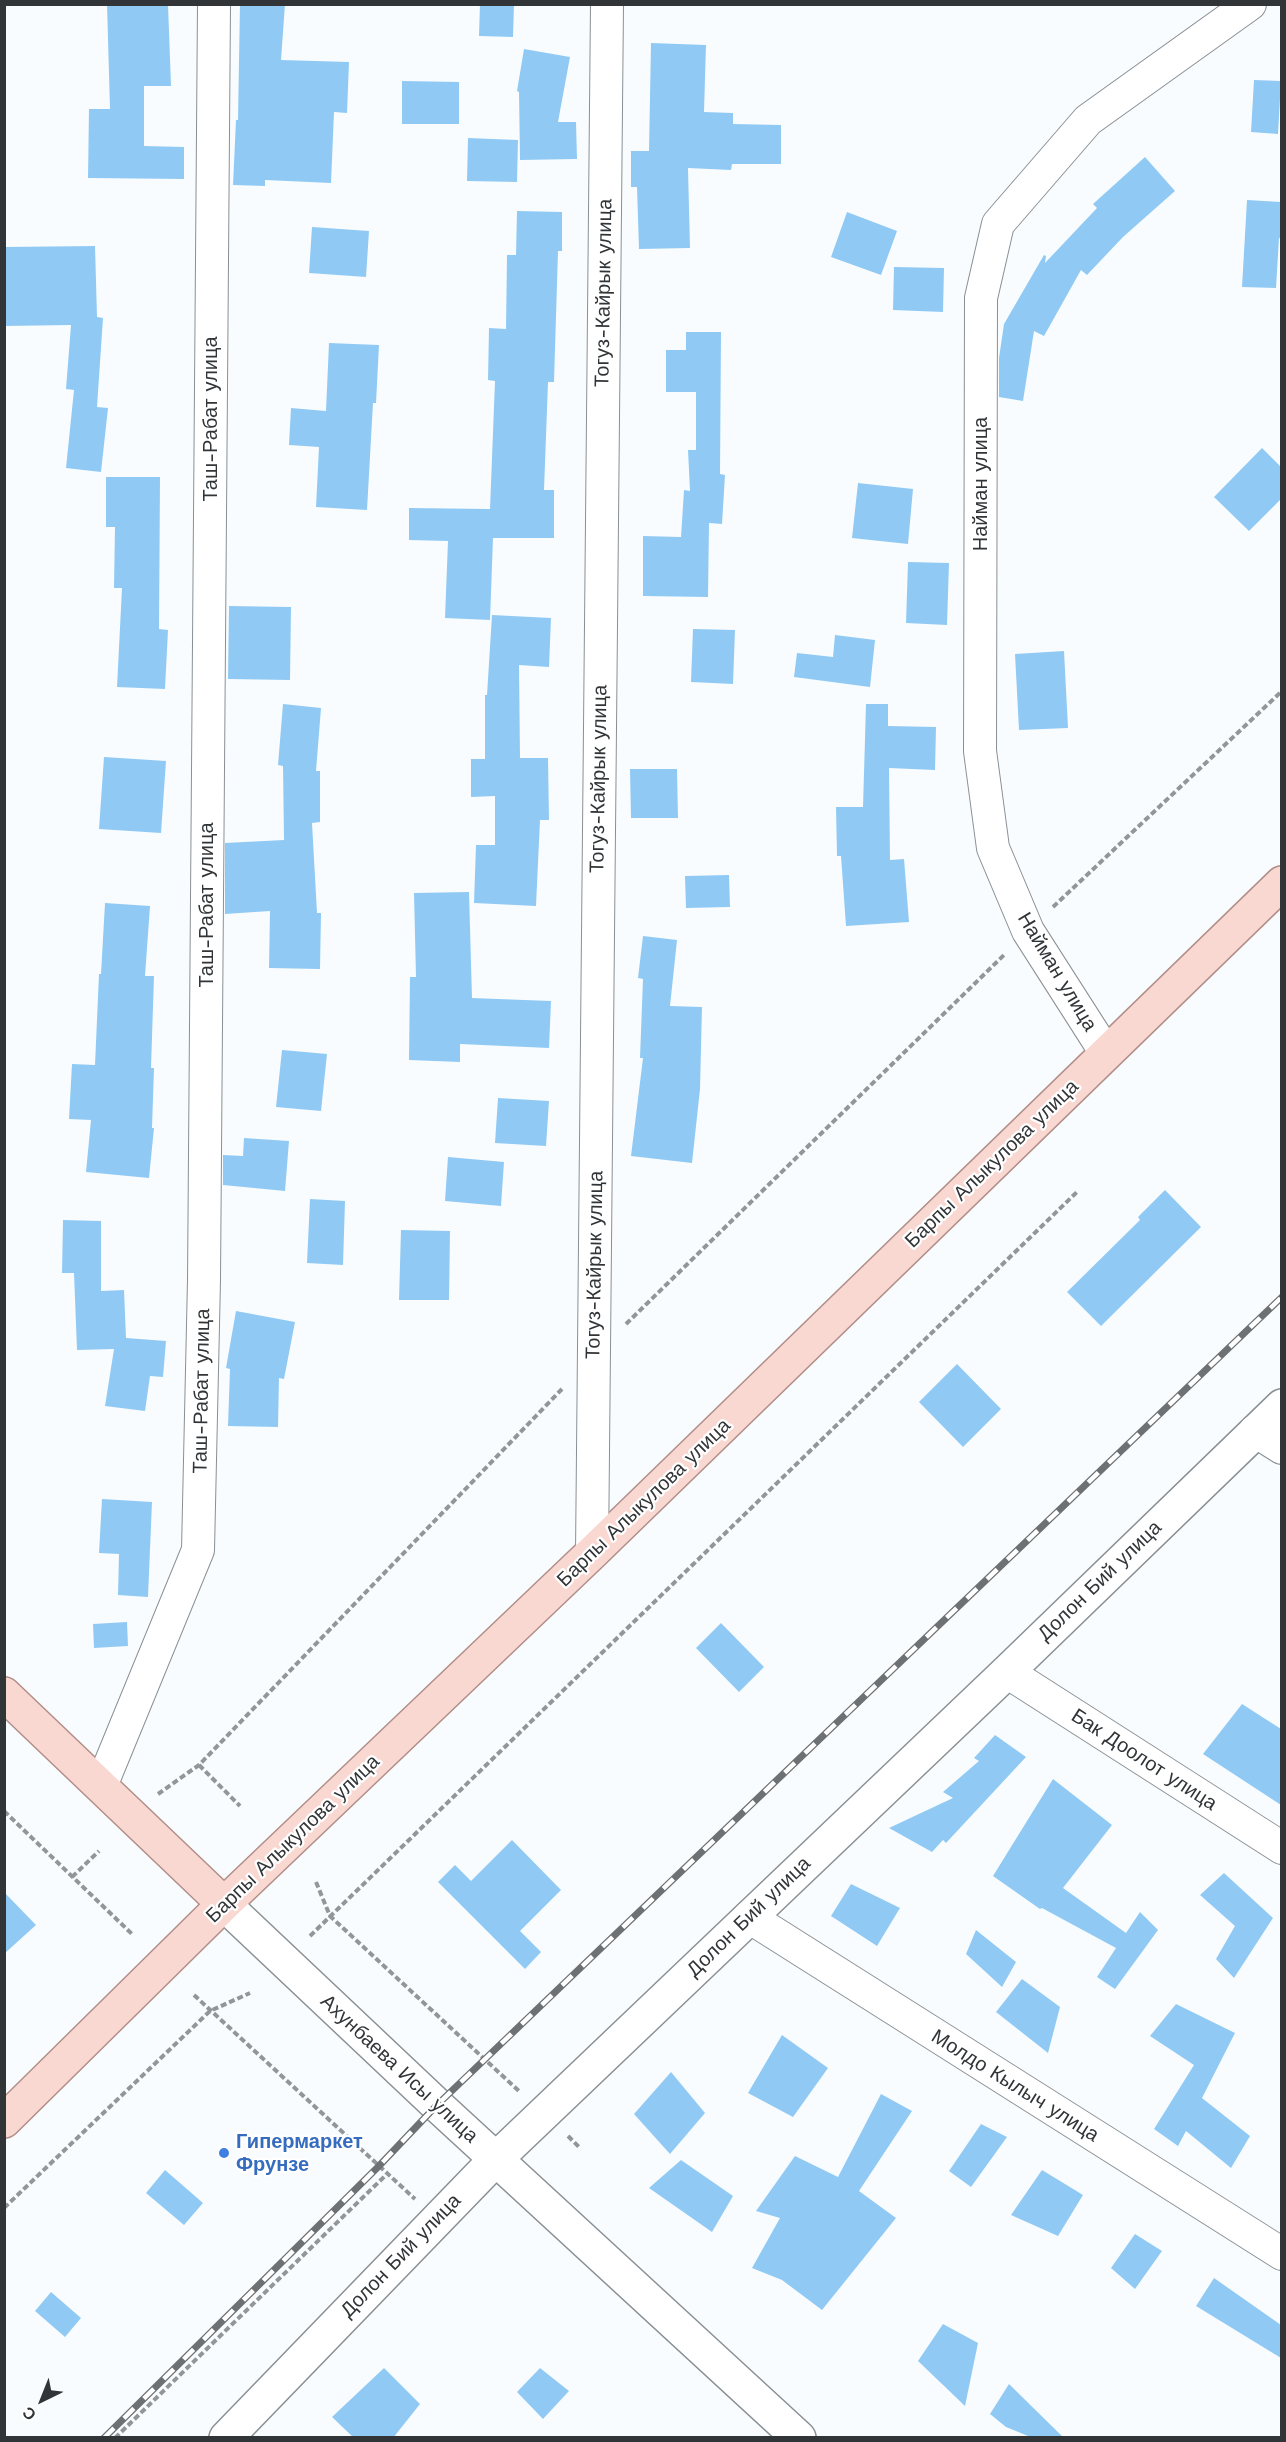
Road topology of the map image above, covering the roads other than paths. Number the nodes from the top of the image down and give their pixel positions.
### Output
1 (214, 4) edge
2 (607, 4) edge
3 (1250, 4) edge
4 (1281, 883) edge
5 (1106, 1053) junction
6 (1281, 1406) edge
7 (1268, 1440) edge
8 (592, 1553) junction
9 (1007, 1672) junction
10 (4, 1694) edge
11 (101, 1786) junction
12 (1281, 1848) edge
13 (224, 1904) junction
14 (749, 1917) junction
15 (4, 2121) edge
16 (496, 2159) junction
17 (1281, 2254) edge
18 (226, 2438) edge
19 (799, 2438) edge

1 - 11 street, Таш-Рабат улица
2 - 8 street, Тогуз-Кайрык улица
3 - 5 street, Найман улица
4 - 5 main road, Барпы Алыкулова улица
5 - 8 main road, Барпы Алыкулова улица
6 - 7 street, Долон Бий улица
7 - 9 street, Долон Бий улица
8 - 13 main road, Барпы Алыкулова улица
9 - 12 street, Бак Доолот улица
9 - 14 street, Долон Бий улица
10 - 11 main road, Ахунбаева Исы улица
11 - 13 main road, Ахунбаева Исы улица
13 - 15 main road, Барпы Алыкулова улица
13 - 16 street, Ахунбаева Исы улица
14 - 16 street, Долон Бий улица
14 - 17 street, Молдо Кылыч улица
16 - 18 street, Долон Бий улица
16 - 19 street, Ахунбаева Исы улица

